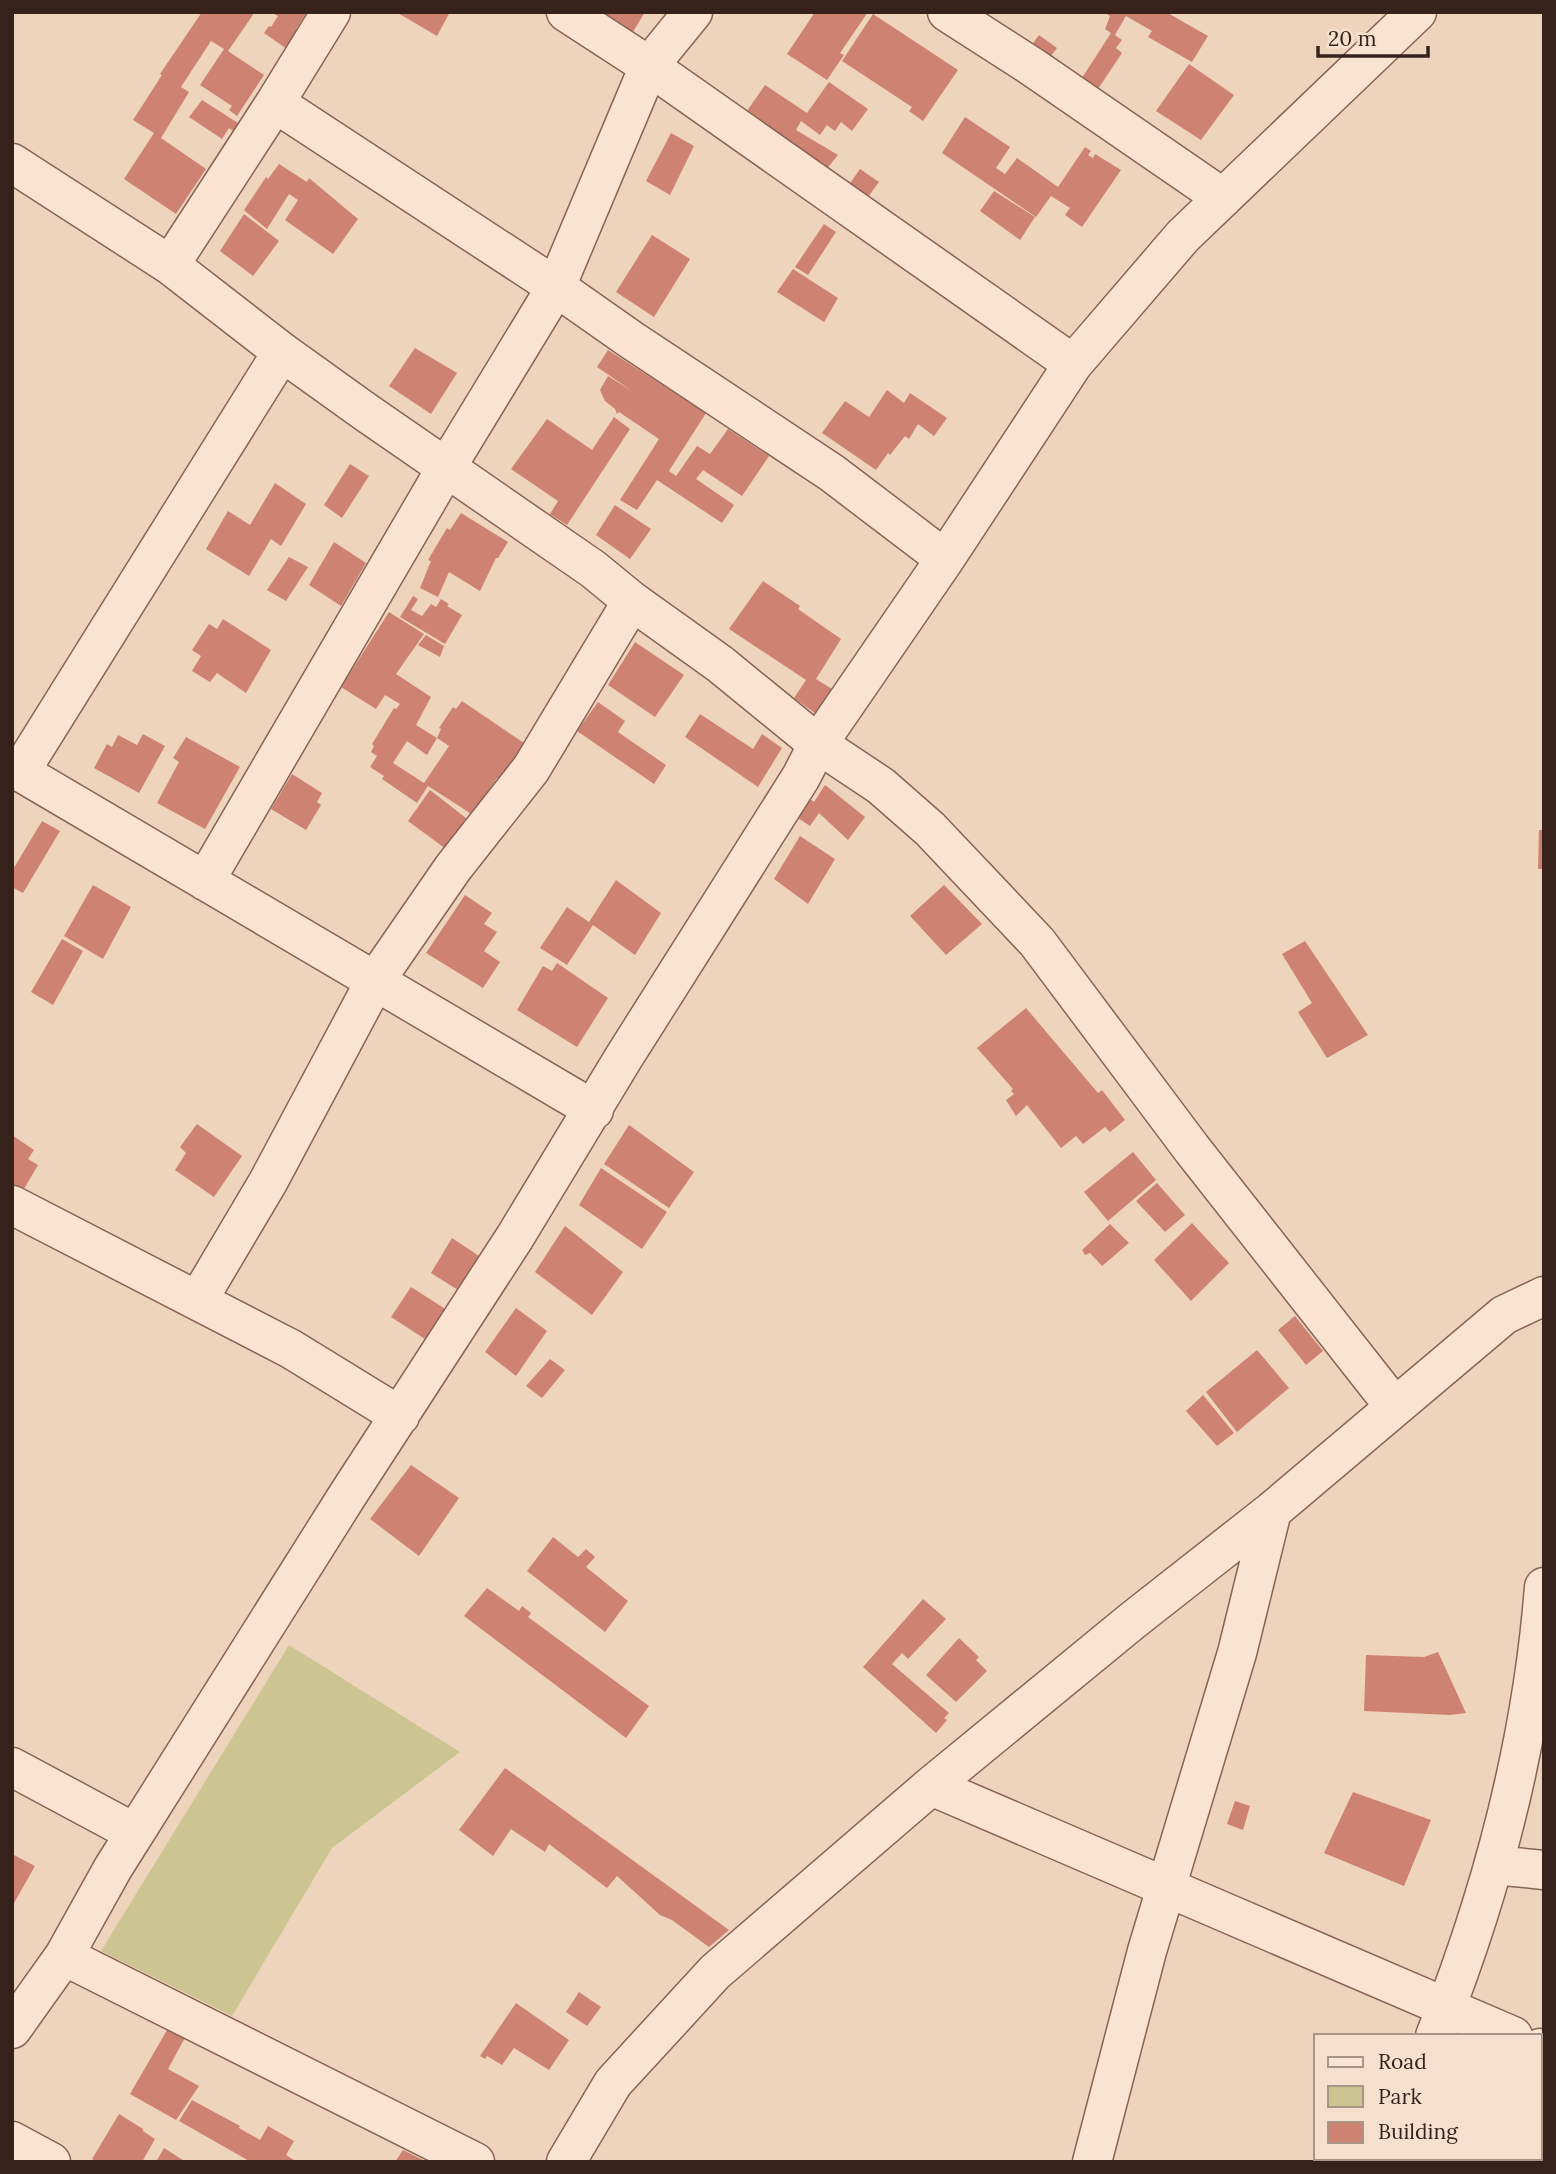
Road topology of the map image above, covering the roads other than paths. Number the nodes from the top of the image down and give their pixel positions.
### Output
1 (331, 12) edge
2 (566, 12) edge
3 (693, 12) edge
4 (947, 12) edge
5 (1418, 12) edge
6 (649, 66) junction
7 (275, 103) junction
8 (12, 163) edge
9 (1223, 198) junction
10 (170, 265) junction
11 (556, 287) junction
12 (282, 352) junction
13 (1073, 364) junction
14 (446, 468) junction
15 (945, 559) junction
16 (632, 601) junction
17 (818, 744) junction
18 (16, 770) edge
19 (205, 881) junction
20 (375, 981) junction
21 (594, 1110) junction
22 (12, 1205) edge
23 (1544, 1296) edge
24 (198, 1300) junction
25 (1394, 1406) junction
26 (400, 1416) junction
27 (1272, 1511) junction
28 (1544, 1587) edge
29 (1541, 1645) edge
30 (12, 1767) edge
31 (931, 1786) junction
32 (135, 1833) junction
33 (1494, 1865) junction
34 (1544, 1870) edge
35 (1168, 1886) junction
36 (64, 1956) junction
37 (17, 2014) edge
38 (1440, 2021) edge
39 (1503, 2034) edge
40 (12, 2141) edge
41 (51, 2162) edge
42 (475, 2162) edge
43 (566, 2162) edge
44 (1092, 2162) edge

1 - 7 street
2 - 6 street
3 - 6 street
4 - 9 street
5 - 9 street
6 - 11 street
6 - 13 street
7 - 10 street
7 - 11 street
8 - 10 street
9 - 13 street
10 - 12 street
11 - 14 street
11 - 15 street
12 - 14 street
12 - 18 street
13 - 15 street
14 - 16 street
14 - 19 street
15 - 17 street
16 - 17 street
16 - 20 street
17 - 21 street
17 - 25 street
18 - 19 street
19 - 20 street
20 - 21 street
20 - 24 street
21 - 26 street
22 - 24 street
23 - 25 street
24 - 26 street
25 - 27 street
26 - 32 street
27 - 31 street
27 - 35 street
28 - 29 street
29 - 33 street
30 - 32 street
31 - 35 street
31 - 43 street
32 - 36 street
33 - 34 street
33 - 38 street
35 - 38 street
35 - 44 street
36 - 37 street
36 - 42 street
38 - 39 street
40 - 41 street

